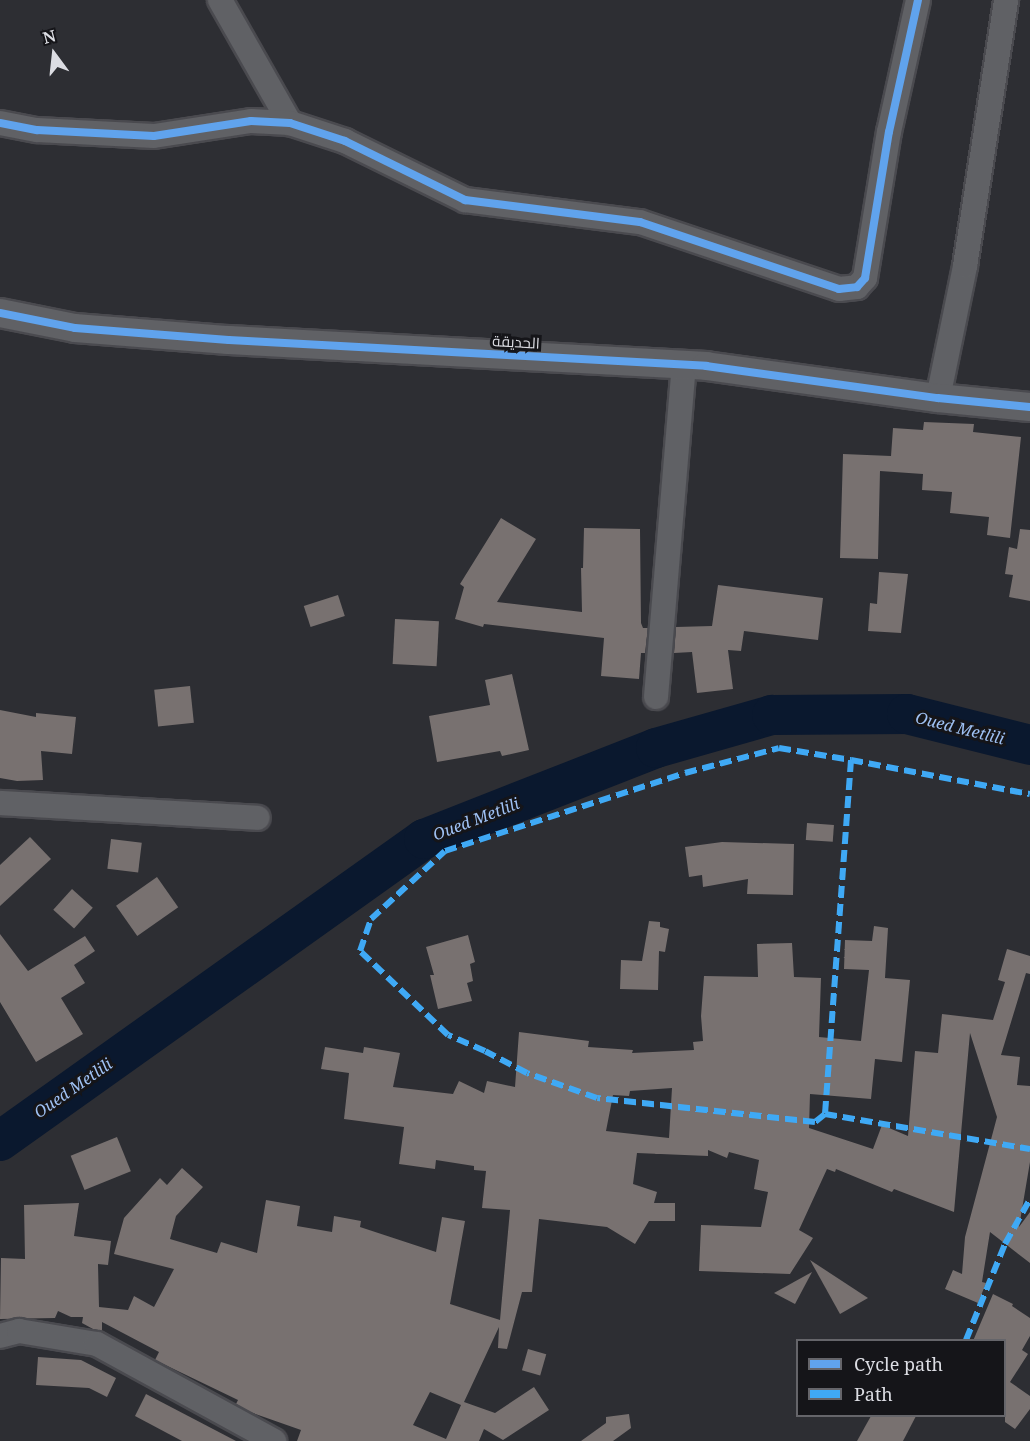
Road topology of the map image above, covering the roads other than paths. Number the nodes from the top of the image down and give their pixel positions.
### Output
1 (220, 0) edge
2 (918, 0) edge
3 (1006, 0) edge
4 (0, 123) edge
5 (290, 123) junction
6 (0, 313) edge
7 (684, 365) junction
8 (938, 398) junction
9 (1030, 407) edge
10 (656, 697) dead end
11 (0, 803) edge
12 (258, 818) dead end
13 (0, 1336) edge
14 (274, 1441) edge

1 - 5 street
2 - 5 street
3 - 8 street
4 - 5 street
6 - 7 street, الحديقة
7 - 8 street, الحديقة
7 - 10 street
8 - 9 street, الحديقة
11 - 12 street
13 - 14 street

